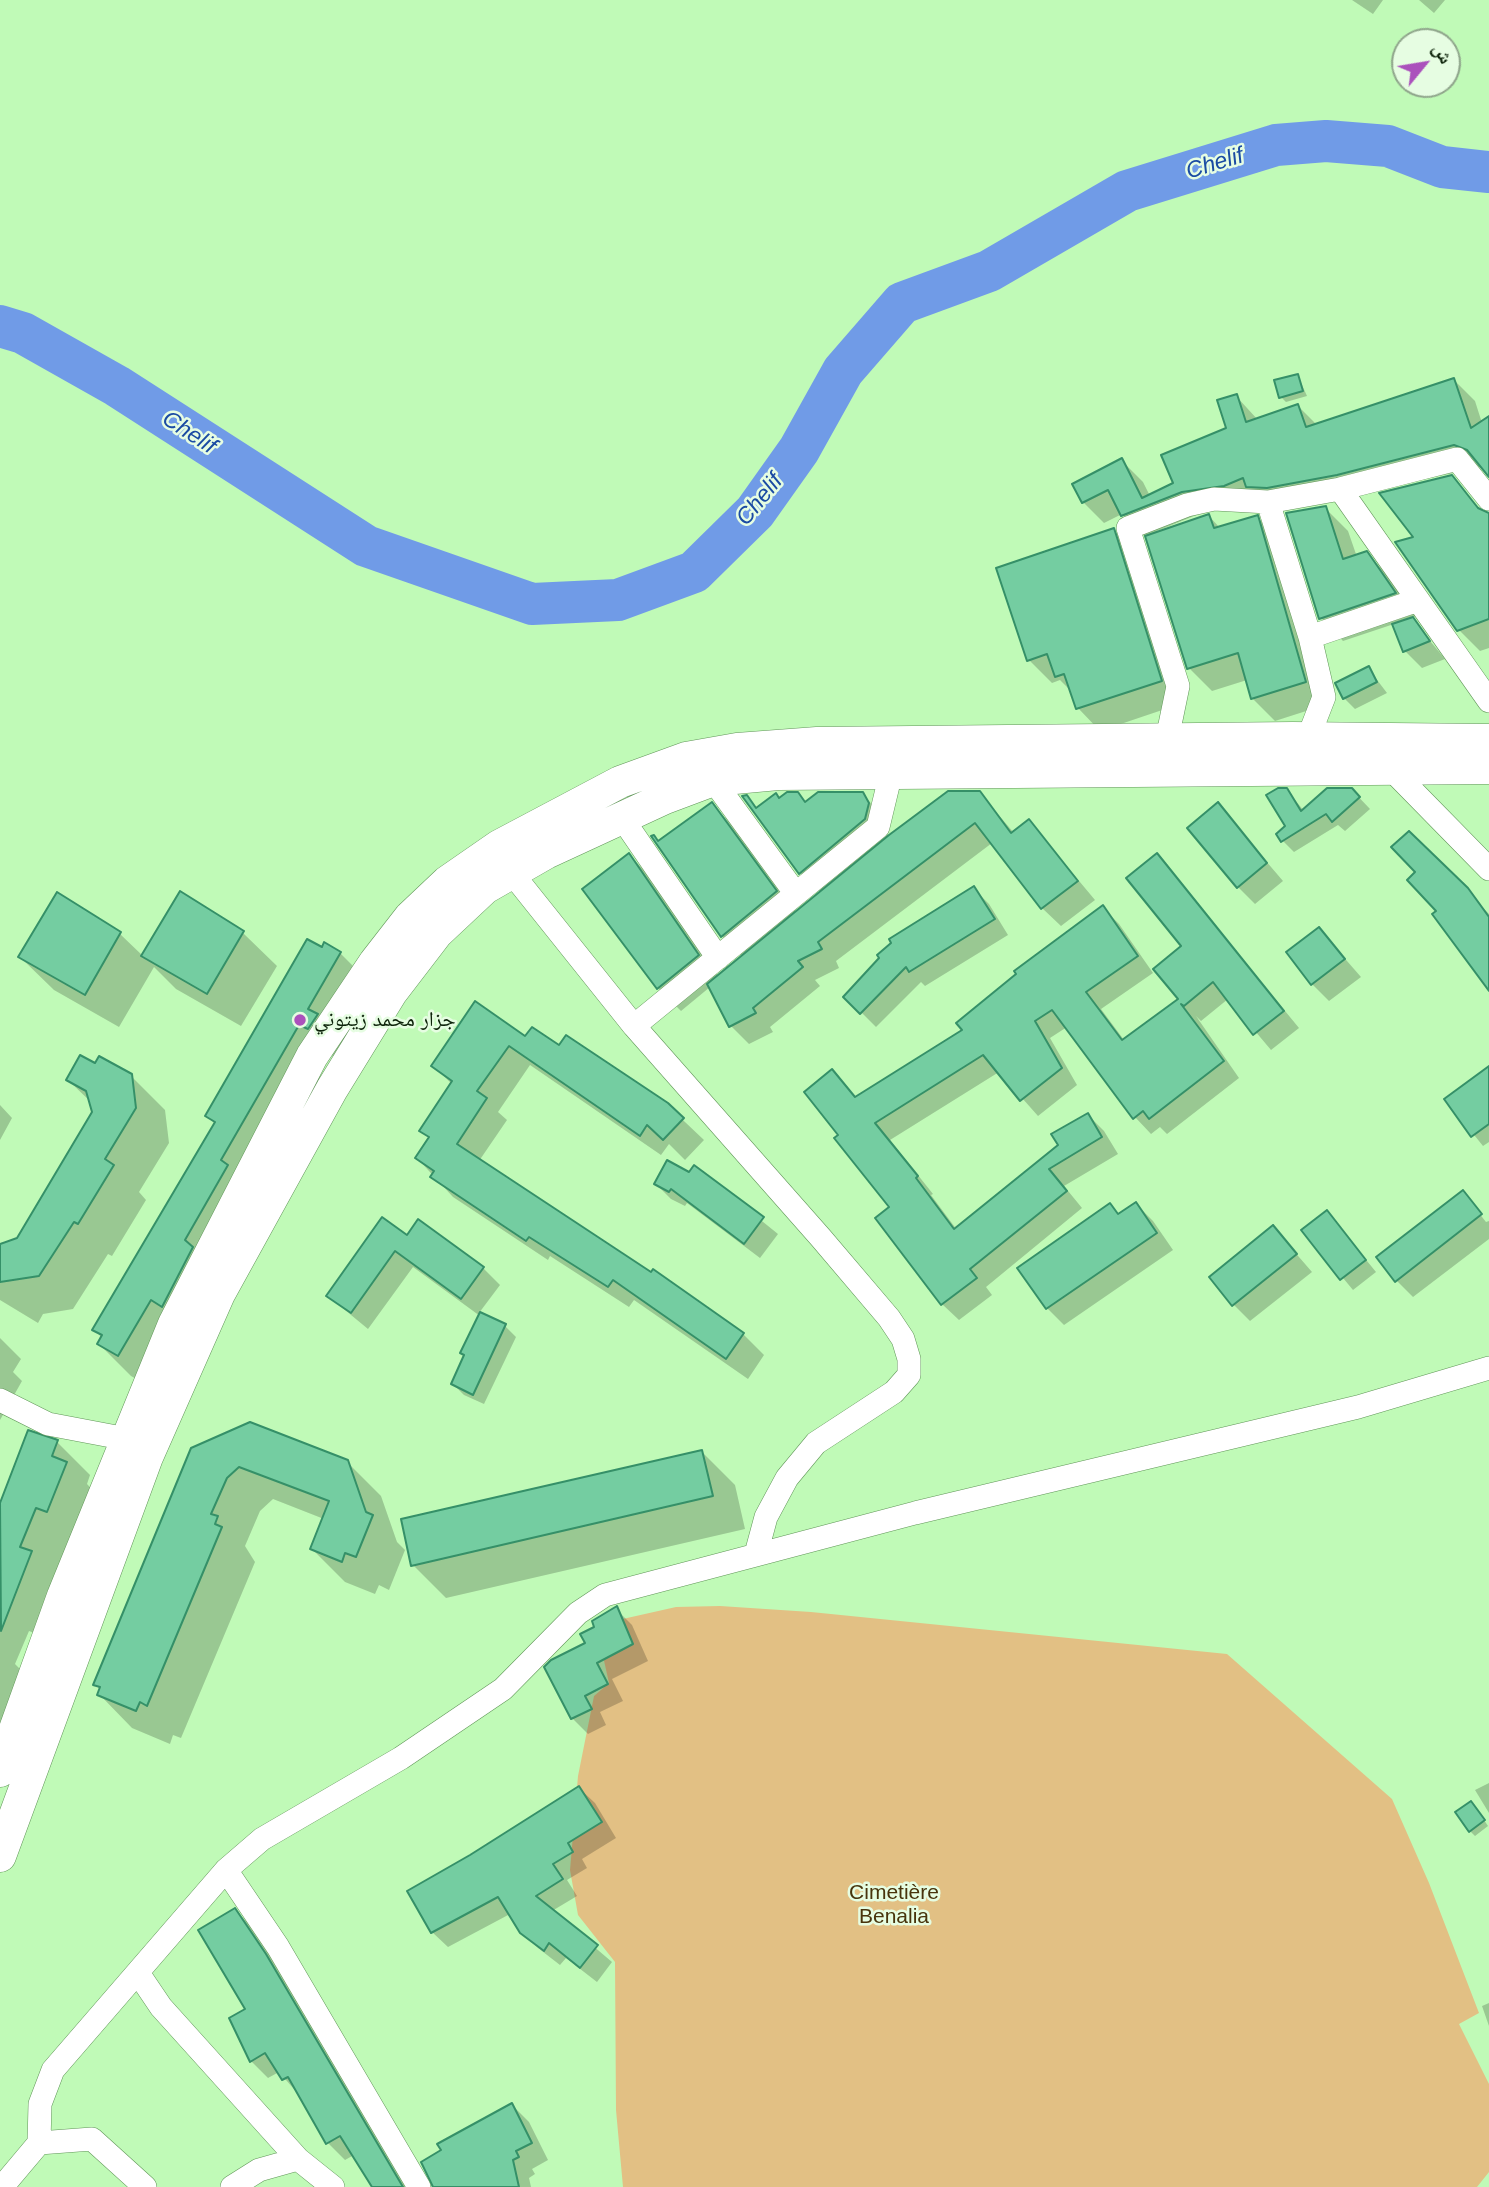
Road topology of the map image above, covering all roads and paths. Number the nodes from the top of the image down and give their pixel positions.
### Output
1 (1340, 489) junction
2 (1489, 499) edge
3 (1268, 502) junction
4 (1418, 600) junction
5 (1310, 637) junction
6 (1489, 701) edge
7 (1308, 738) junction
8 (1167, 739) junction
9 (1489, 740) edge
10 (1489, 768) edge
11 (1391, 769) junction
12 (891, 773) junction
13 (713, 780) junction
14 (622, 818) junction
15 (502, 862) junction
16 (1489, 869) edge
17 (796, 894) junction
18 (718, 958) junction
19 (634, 1026) junction
20 (1489, 1368) edge
21 (0, 1399) edge
22 (127, 1439) junction
23 (756, 1554) junction
24 (0, 1771) edge
25 (0, 1856) edge
26 (226, 1870) junction
27 (138, 1973) junction
28 (39, 2143) junction
29 (298, 2159) junction
30 (2, 2187) edge
31 (145, 2187) edge
32 (232, 2187) edge
33 (333, 2187) edge
34 (419, 2187) edge

1 - 2 street
1 - 3 street
1 - 4 street
3 - 5 street
3 - 8 street
4 - 5 street
4 - 6 street
5 - 7 street
7 - 8 street
7 - 9 street
8 - 15 street
10 - 11 street
11 - 12 street
11 - 16 street
12 - 13 street
12 - 17 street
13 - 14 street
13 - 17 street
14 - 15 street
14 - 18 street
15 - 19 street
15 - 22 street
15 - 25 street
17 - 18 street
18 - 19 street
19 - 23 street
20 - 23 street
21 - 22 street
22 - 24 street
23 - 26 street
26 - 27 street
26 - 34 street
27 - 28 street
27 - 29 street
28 - 30 street
28 - 31 street
29 - 32 street
29 - 33 street

